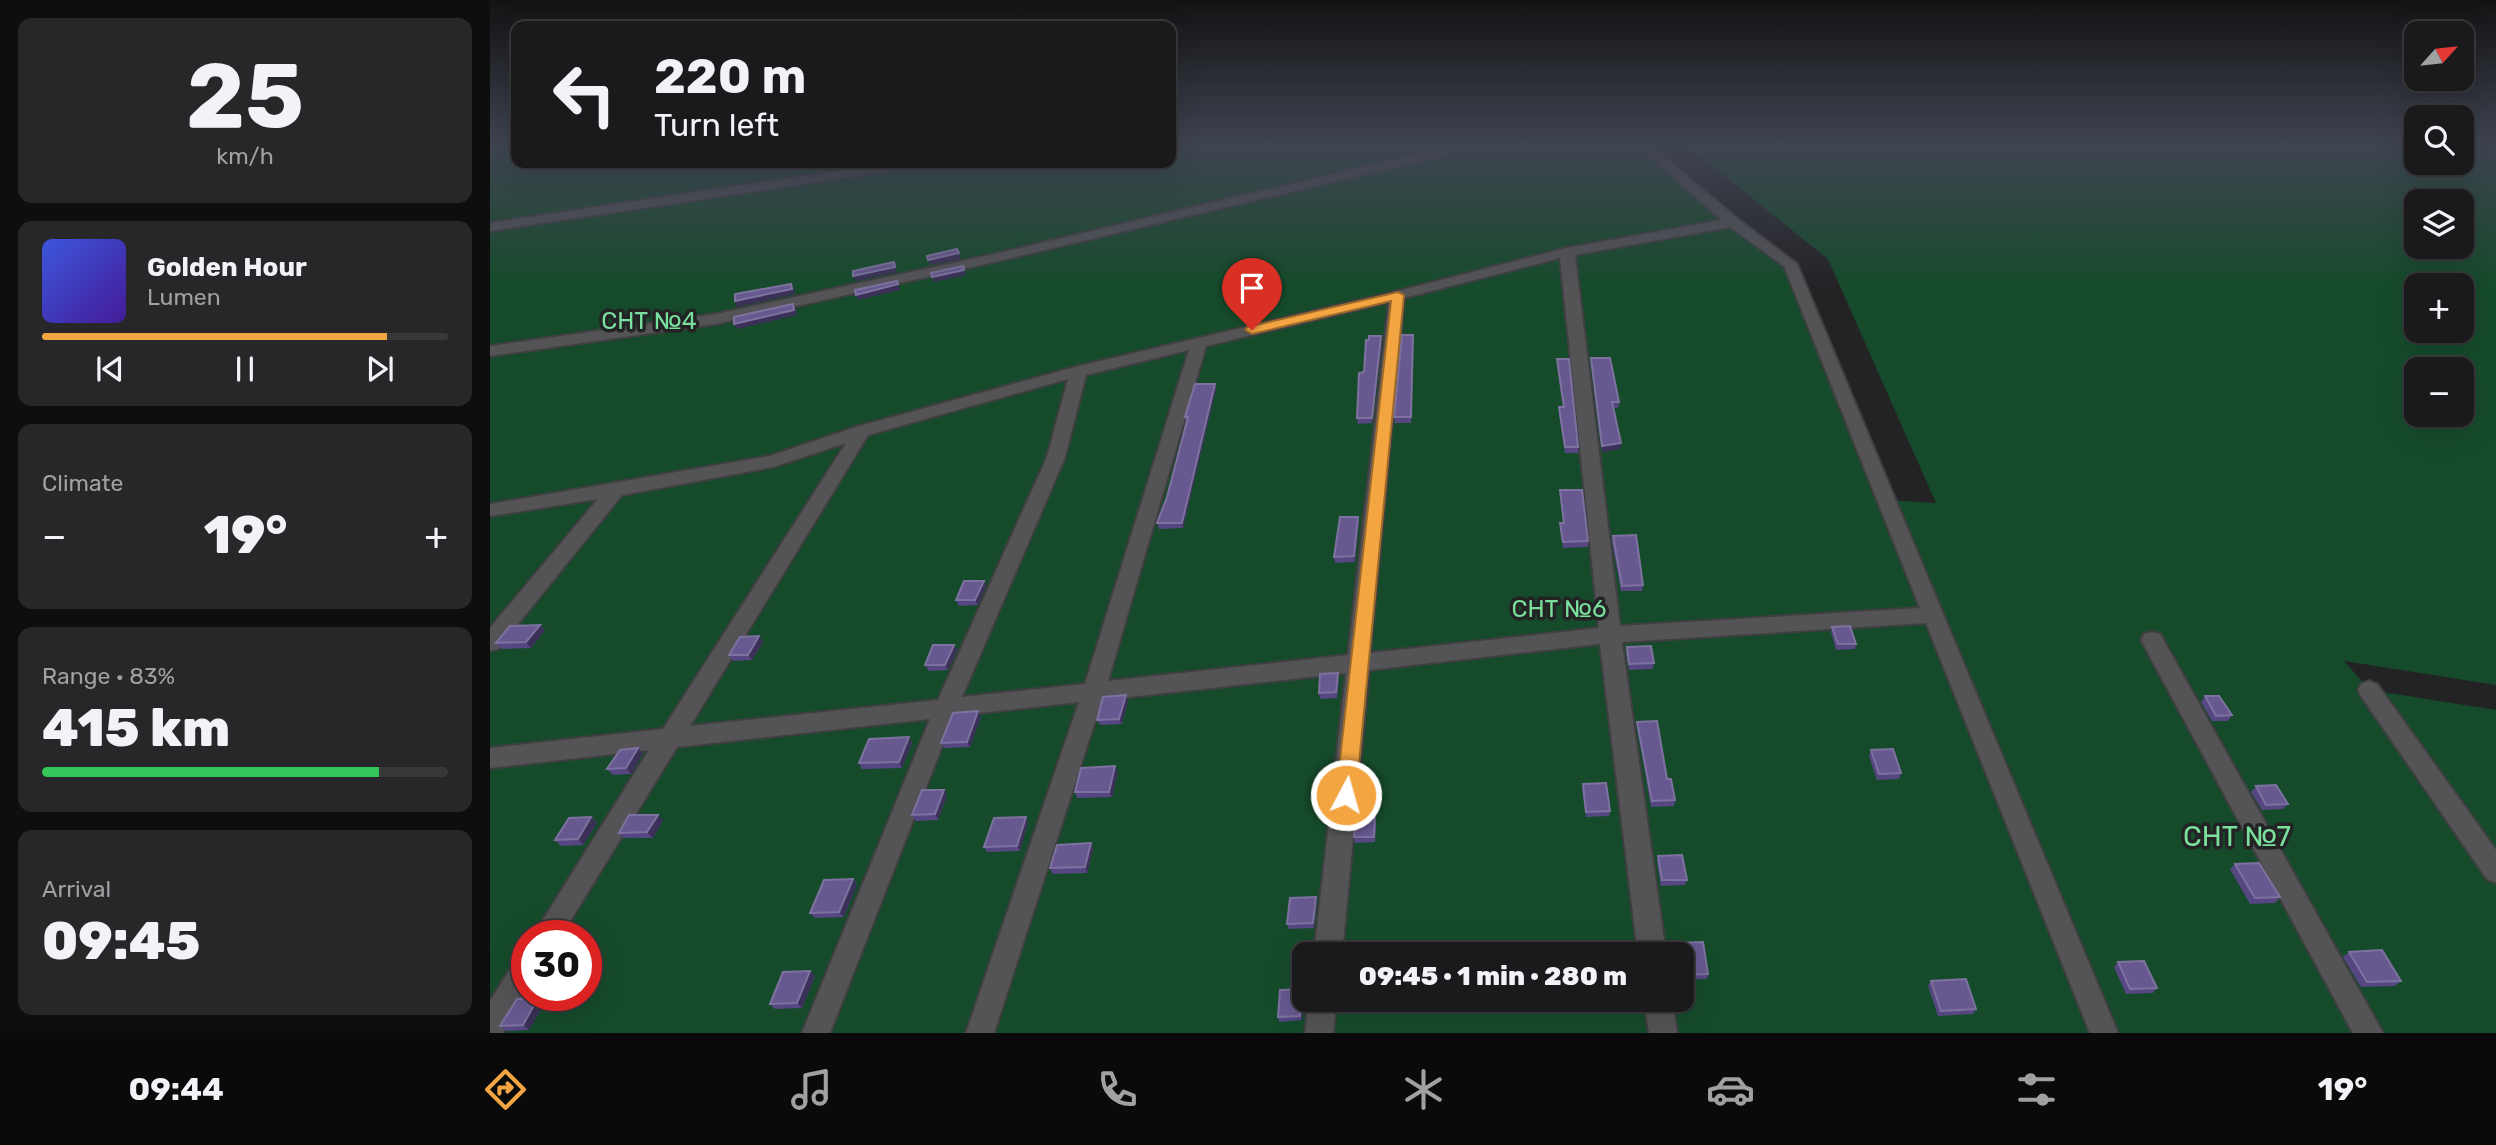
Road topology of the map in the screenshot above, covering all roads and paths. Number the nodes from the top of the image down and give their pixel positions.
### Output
1 (715, 193) edge
2 (1259, 193) edge
3 (1699, 193) edge
4 (1733, 222) junction
5 (490, 227) edge
6 (1567, 252) junction
7 (1398, 295) junction
8 (1199, 343) junction
9 (490, 351) edge
10 (1079, 371) junction
11 (862, 431) junction
12 (616, 491) junction
13 (490, 510) edge
14 (1934, 615) junction
15 (1610, 635) junction
16 (2152, 640) dead end
17 (490, 643) edge
18 (1361, 662) junction
19 (2370, 690) dead end
20 (1094, 691) junction
21 (946, 708) junction
22 (670, 738) junction
23 (490, 758) edge
24 (2496, 871) edge
25 (556, 920) edge
26 (1329, 942) edge
27 (1650, 942) edge
28 (511, 994) edge
29 (1321, 1012) edge
30 (1660, 1012) edge
31 (490, 1027) edge
32 (816, 1033) edge
33 (981, 1033) edge
34 (1319, 1033) edge
35 (1663, 1033) edge
36 (2104, 1033) edge
37 (2369, 1033) edge

1 - 5 street
2 - 9 street
3 - 4 street
4 - 6 street
4 - 14 street
6 - 7 street
6 - 15 street
7 - 8 street
7 - 18 street
8 - 10 street
8 - 20 street
10 - 11 street
10 - 21 street
11 - 12 street
11 - 22 street
12 - 13 street
12 - 17 street
14 - 15 street
14 - 36 street
15 - 18 street
15 - 27 street
16 - 37 street
18 - 20 street
18 - 26 street
19 - 24 street
20 - 21 street
20 - 33 street
21 - 22 street
21 - 32 street
22 - 23 street
22 - 25 street
28 - 31 street
29 - 34 street
30 - 35 street

